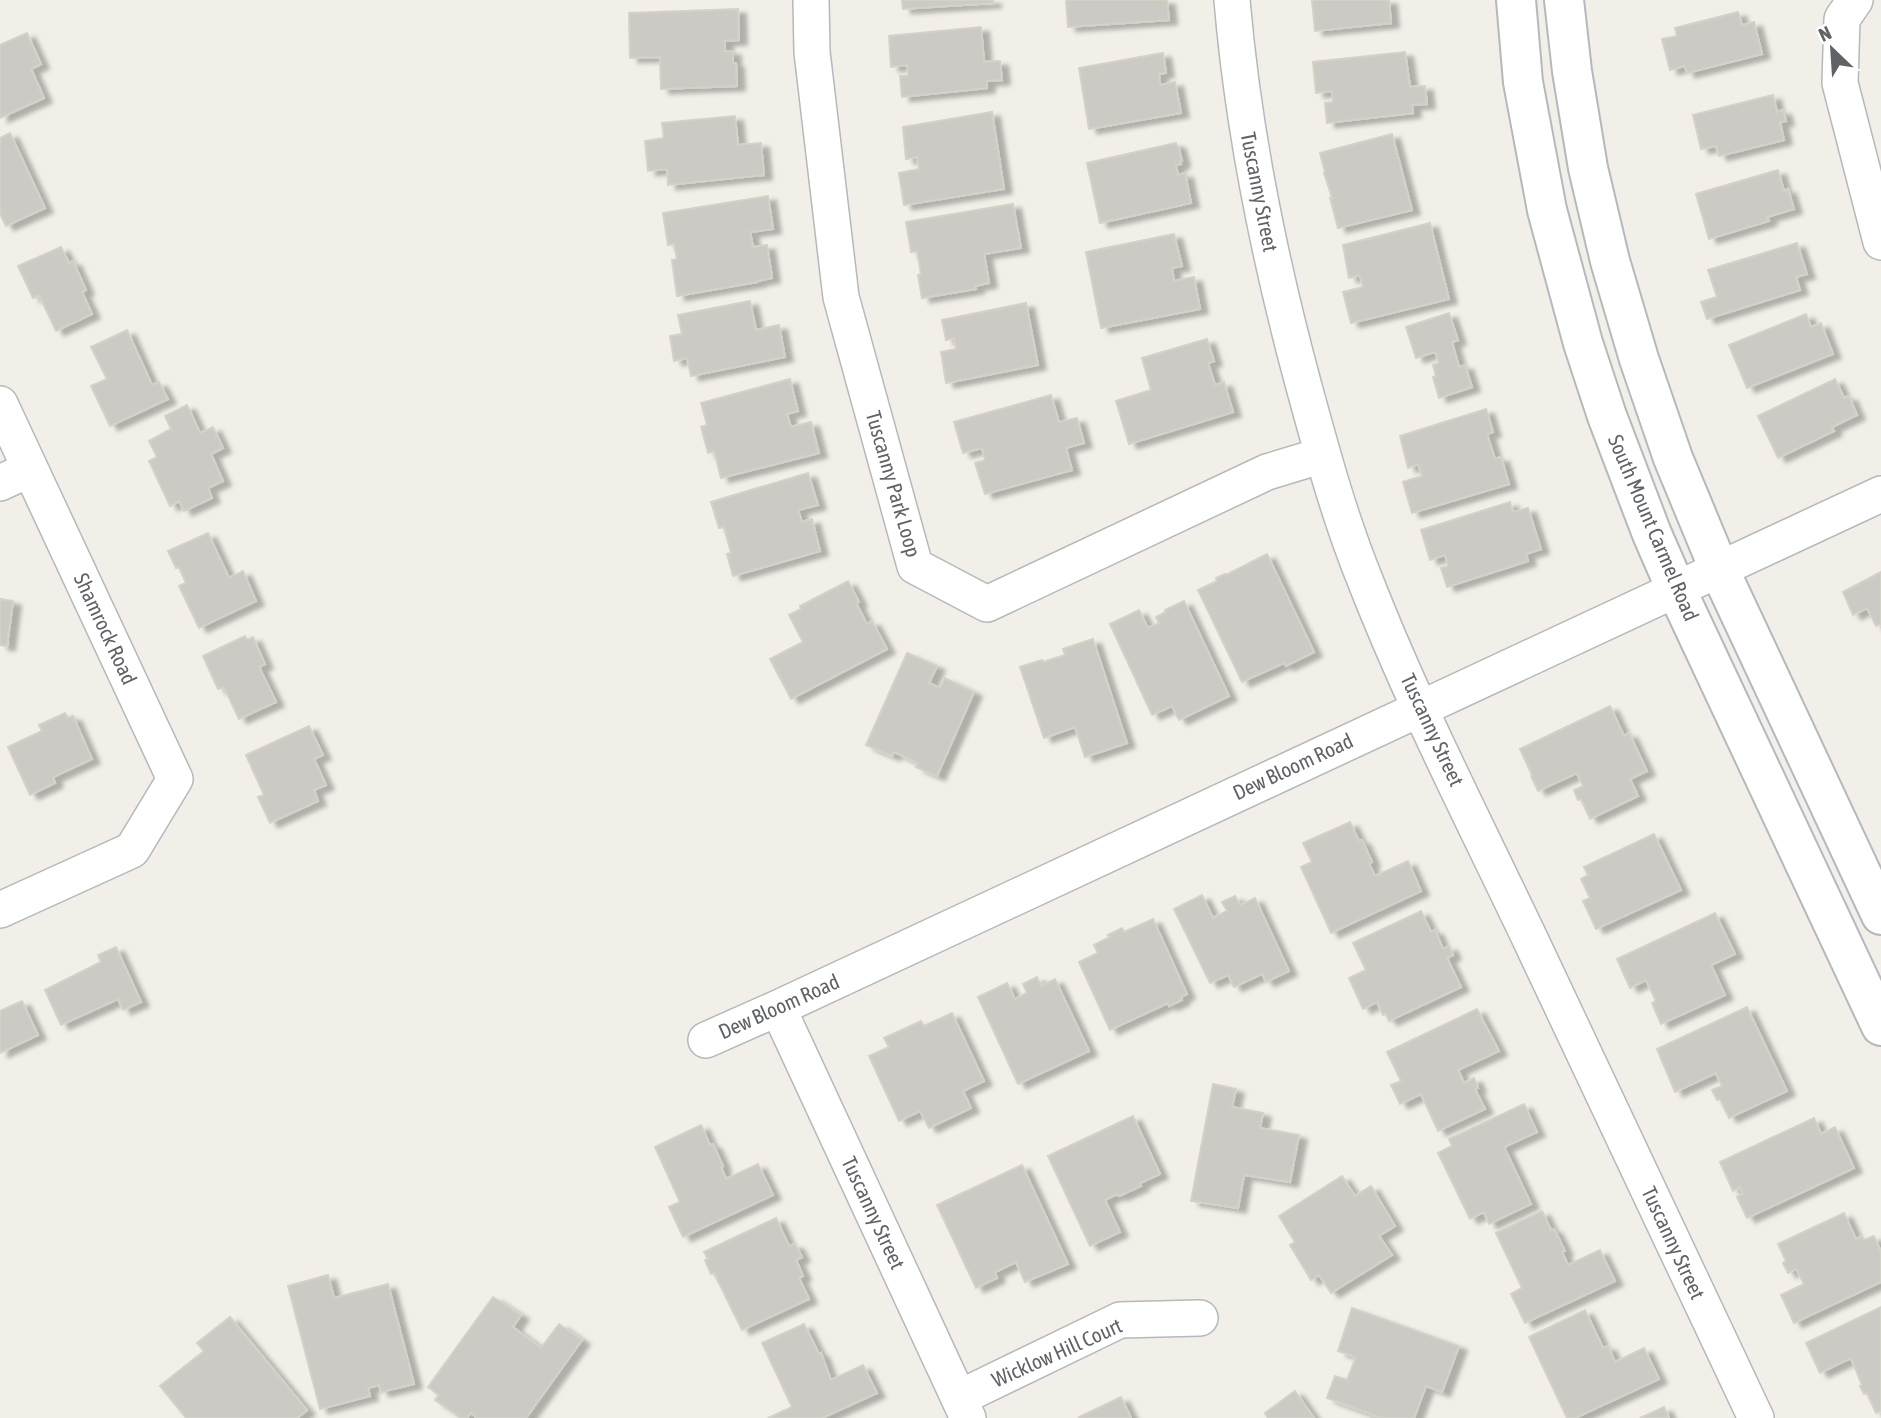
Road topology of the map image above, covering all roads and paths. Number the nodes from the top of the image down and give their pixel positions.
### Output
1 (811, 0) edge
2 (1232, 0) edge
3 (1516, 0) edge
4 (1564, 0) edge
5 (1855, 0) edge
6 (1881, 242) edge
7 (0, 404) edge
8 (1324, 455) junction
9 (15, 476) edge
10 (1881, 494) edge
11 (1719, 569) junction
12 (1676, 589) junction
13 (1420, 708) junction
14 (0, 910) edge
15 (1881, 915) edge
16 (778, 1008) junction
17 (1881, 1026) edge
18 (706, 1040) dead end
19 (1200, 1318) dead end
20 (963, 1408) edge
21 (1756, 1418) edge

1 - 8 street, Tuscanny Park Loop
2 - 8 street, Tuscanny Street
3 - 12 street, South Mount Carmel Road
4 - 11 street
5 - 6 street
7 - 9 street, Shamrock Road
8 - 13 street, Tuscanny Street
9 - 14 street, Shamrock Road
10 - 11 street, Dew Bloom Road
11 - 12 street, Dew Bloom Road
11 - 15 street
12 - 13 street, Dew Bloom Road
12 - 17 street, South Mount Carmel Road
13 - 16 street, Dew Bloom Road
13 - 21 street, Tuscanny Street
16 - 18 street, Dew Bloom Road
16 - 20 street, Tuscanny Street
19 - 20 street, Wicklow Hill Court

